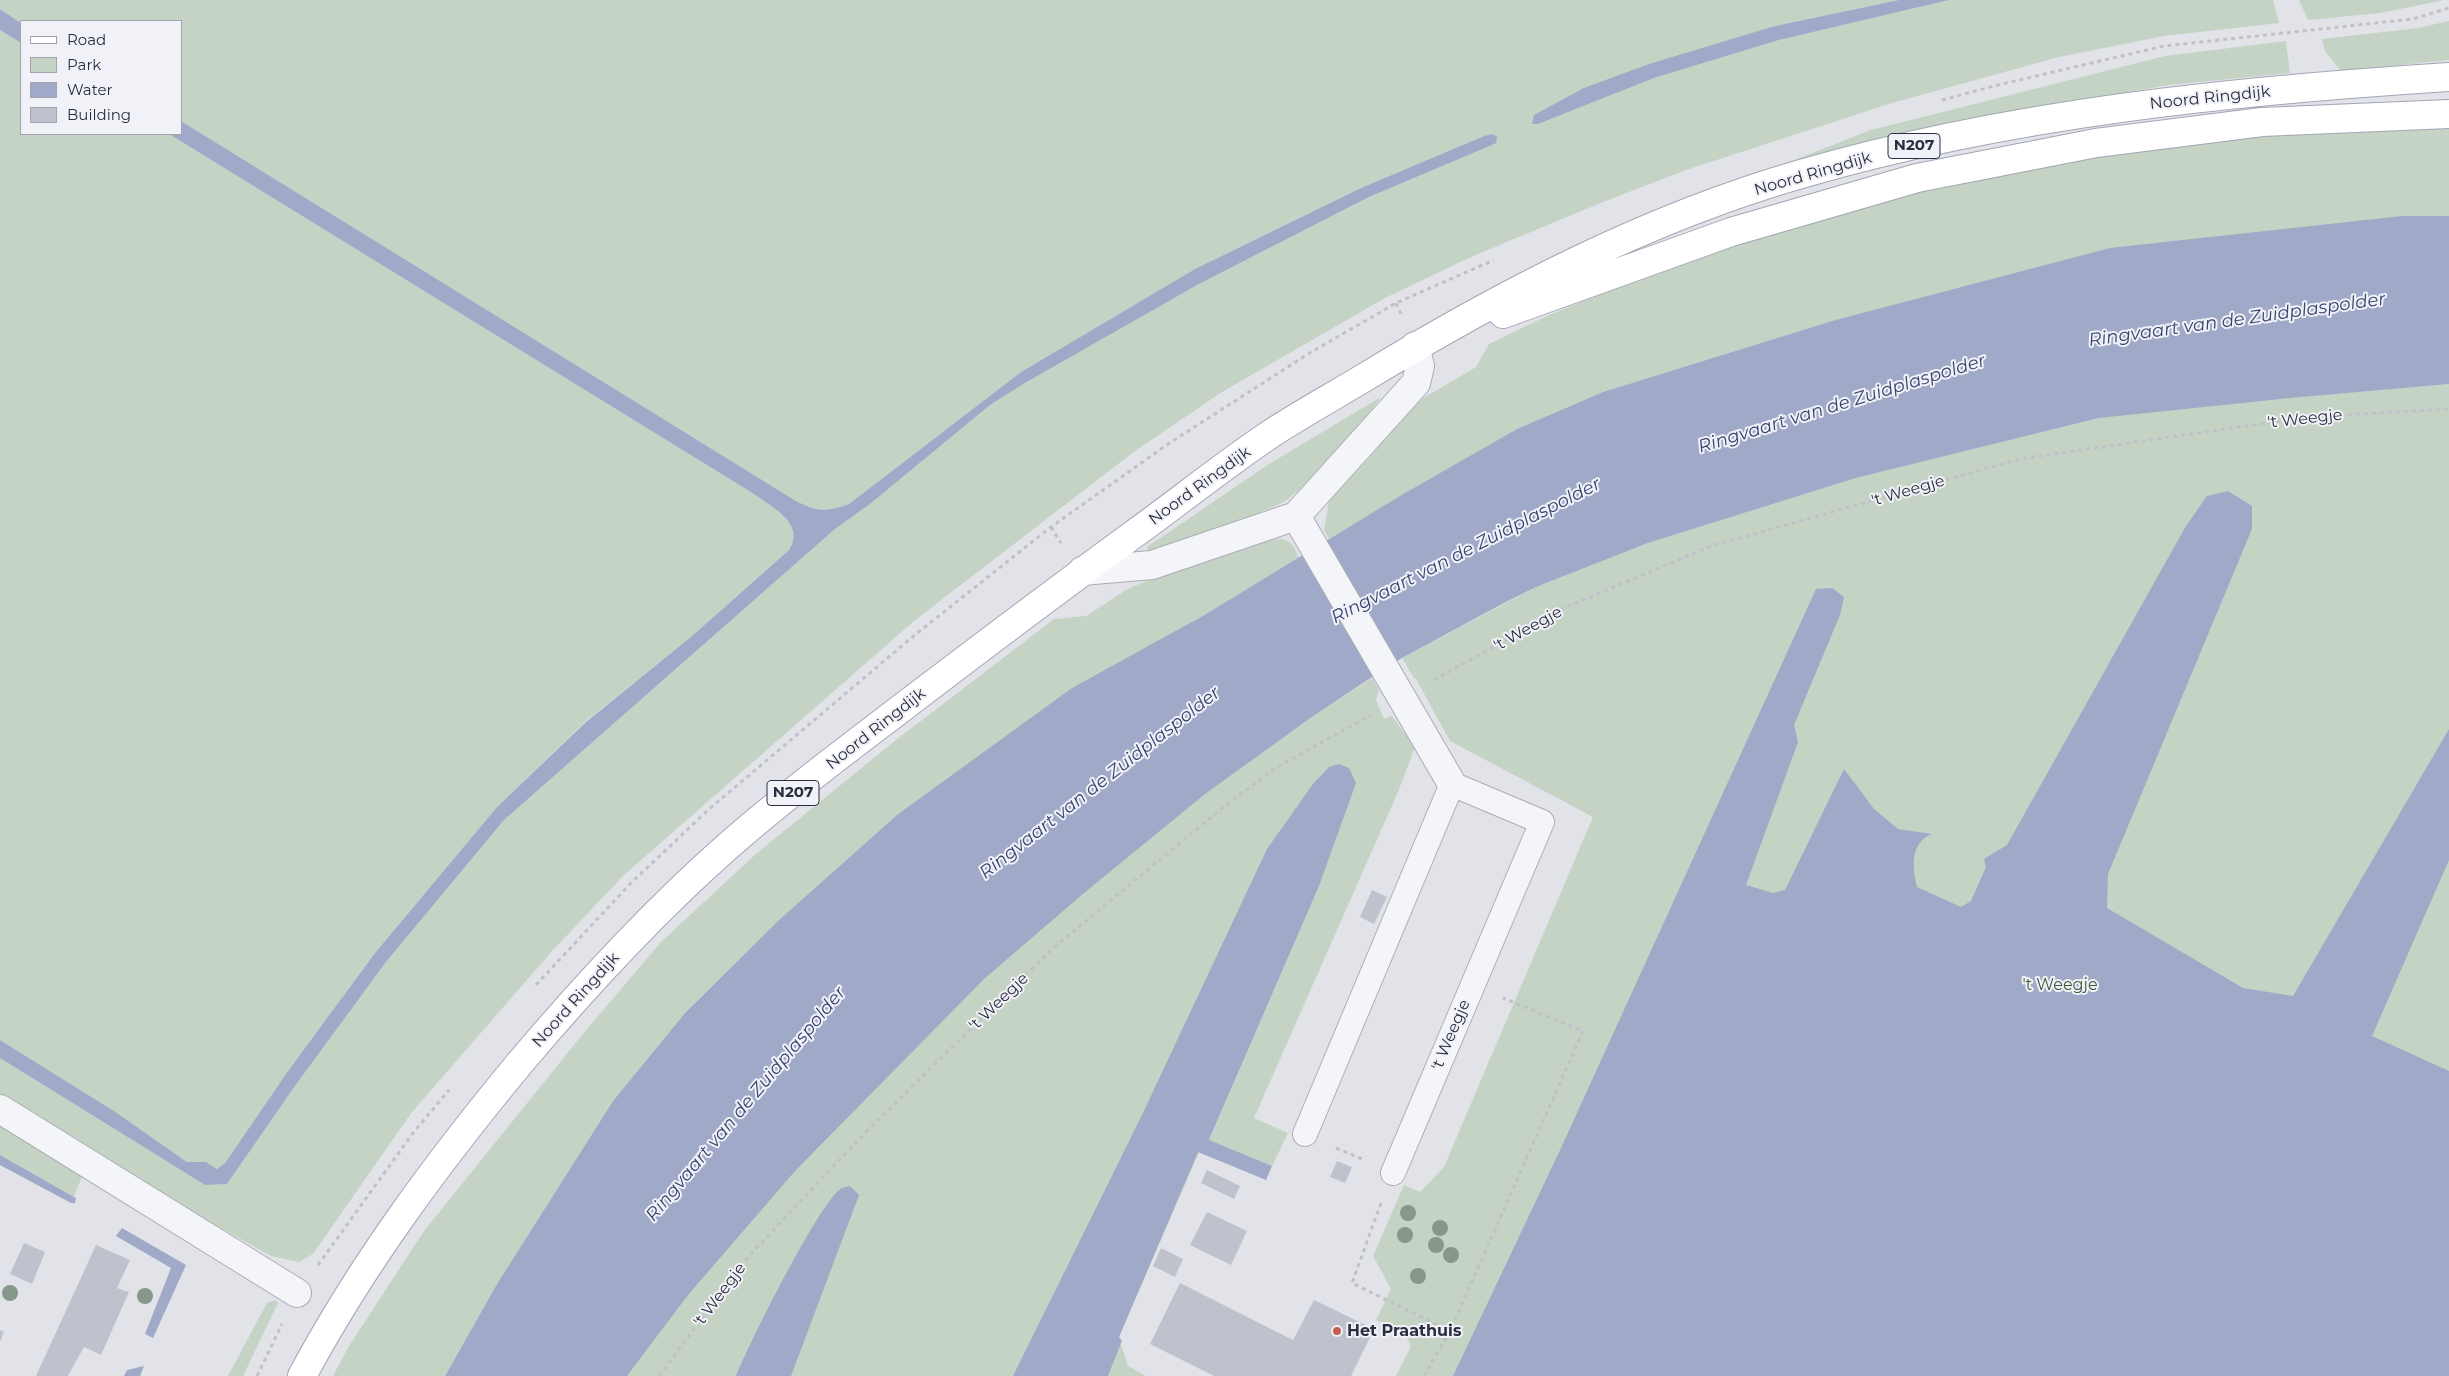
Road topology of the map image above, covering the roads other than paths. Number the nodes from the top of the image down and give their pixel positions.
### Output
1 (2449, 77) edge
2 (2449, 114) edge
3 (1415, 346) junction
4 (1296, 516) junction
5 (1082, 571) junction
6 (1452, 784) junction
7 (0, 1109) edge
8 (1305, 1134) road end
9 (1393, 1173) road end
10 (297, 1293) dead end
11 (302, 1376) edge

1 - 3 main road, Noord Ringdijk / N207
2 - 3 main road, Noord Ringdijk / N207
3 - 4 street
3 - 5 main road, Noord Ringdijk / N207
4 - 5 street
4 - 6 street
5 - 11 main road, Noord Ringdijk / N207
6 - 8 lane
6 - 9 lane, 't Weegje
7 - 10 street

